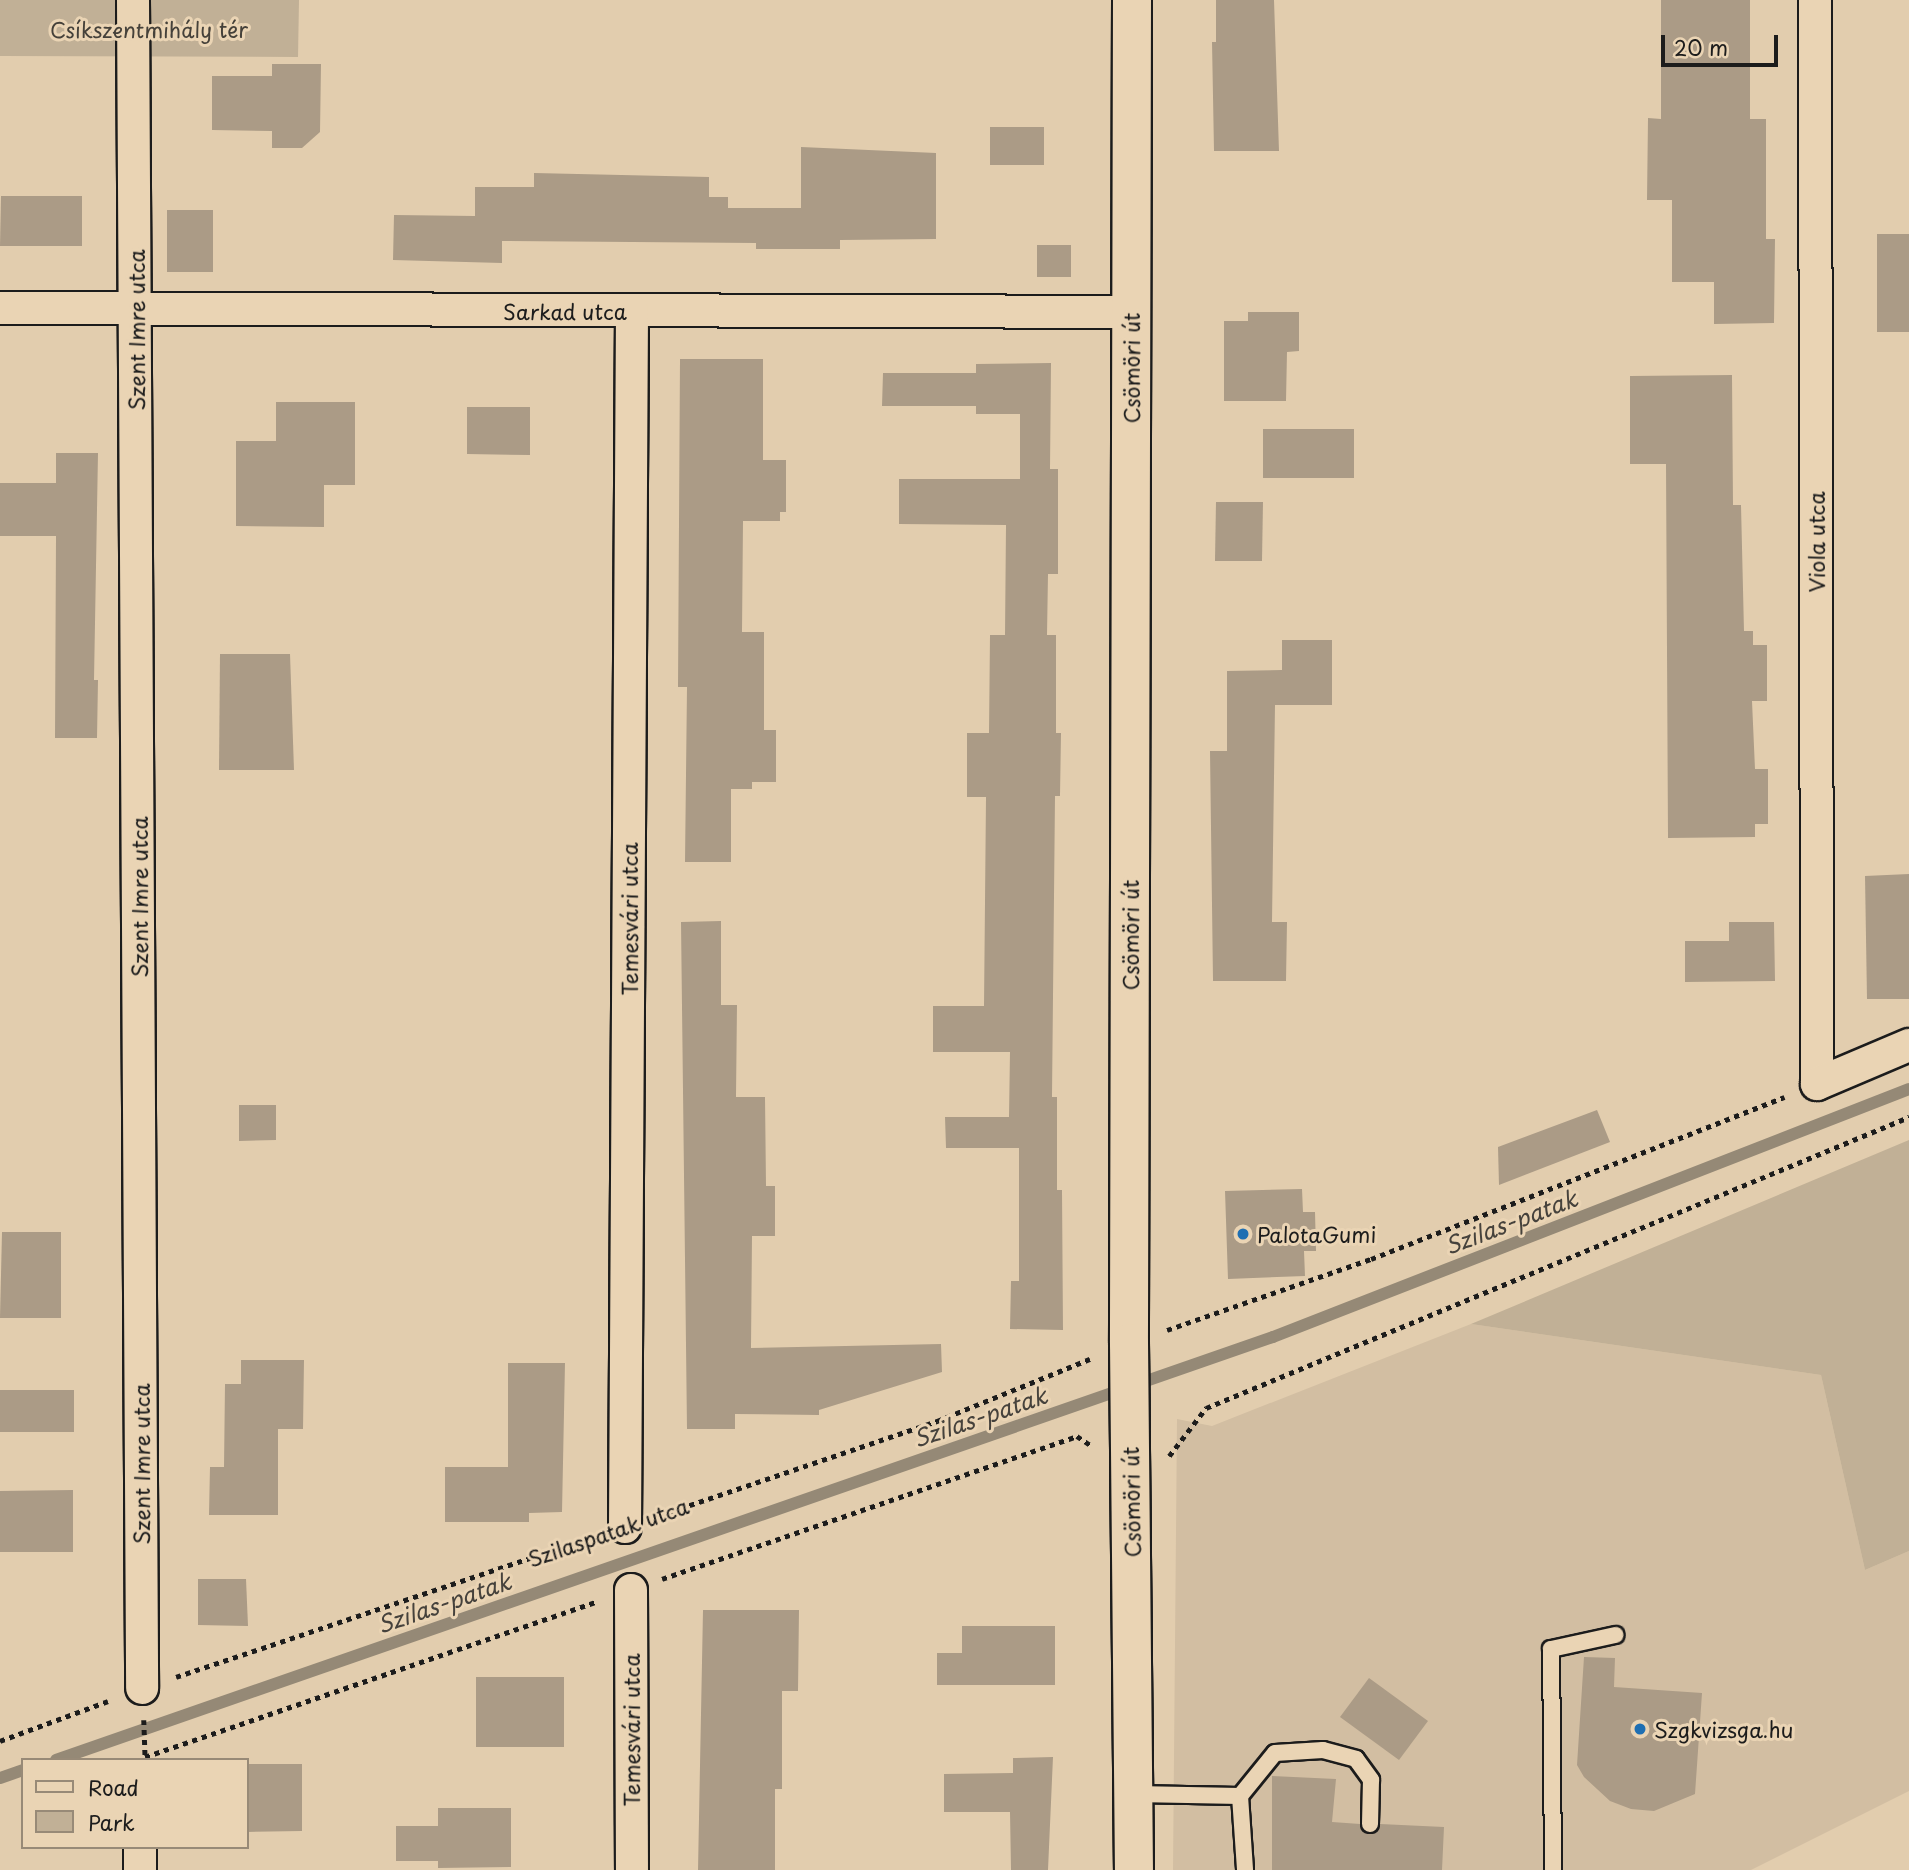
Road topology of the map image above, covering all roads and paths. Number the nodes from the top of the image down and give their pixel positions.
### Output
1 (133, 0) edge
2 (1132, 0) edge
3 (1815, 0) edge
4 (0, 308) edge
5 (136, 310) junction
6 (632, 311) junction
7 (1130, 312) junction
8 (1909, 1045) edge
9 (1817, 1084) junction
10 (1909, 1117) edge
11 (1129, 1343) junction
12 (1094, 1358) dead end
13 (1131, 1468) junction
14 (625, 1527) junction
15 (631, 1590) junction
16 (1615, 1635) dead end
17 (142, 1688) junction
18 (0, 1741) edge
19 (145, 1757) edge
20 (1135, 1794) junction
21 (1240, 1797) junction
22 (1370, 1824) dead end
23 (140, 1849) edge
24 (140, 1870) edge
25 (632, 1870) edge
26 (1135, 1870) edge
27 (1245, 1870) edge
28 (1553, 1870) edge

1 - 5 street, Szent Imre utca
2 - 7 main road, Csömöri út
3 - 9 street, Viola utca
4 - 5 street, Sarkad utca
5 - 6 street, Sarkad utca
5 - 17 street, Szent Imre utca
6 - 7 street, Sarkad utca
6 - 14 street, Temesvári utca
7 - 11 main road, Csömöri út
8 - 9 street
9 - 11 path
10 - 13 path
11 - 13 main road, Csömöri út
12 - 14 path, Szilaspatak utca
13 - 15 path
13 - 20 main road, Csömöri út
14 - 17 path, Szilaspatak utca
15 - 19 path
15 - 25 street, Temesvári utca
16 - 28 lane
17 - 18 path, Szilaspatak utca
20 - 21 lane
20 - 26 main road, Csömöri út
21 - 22 lane
21 - 27 lane
23 - 24 street

